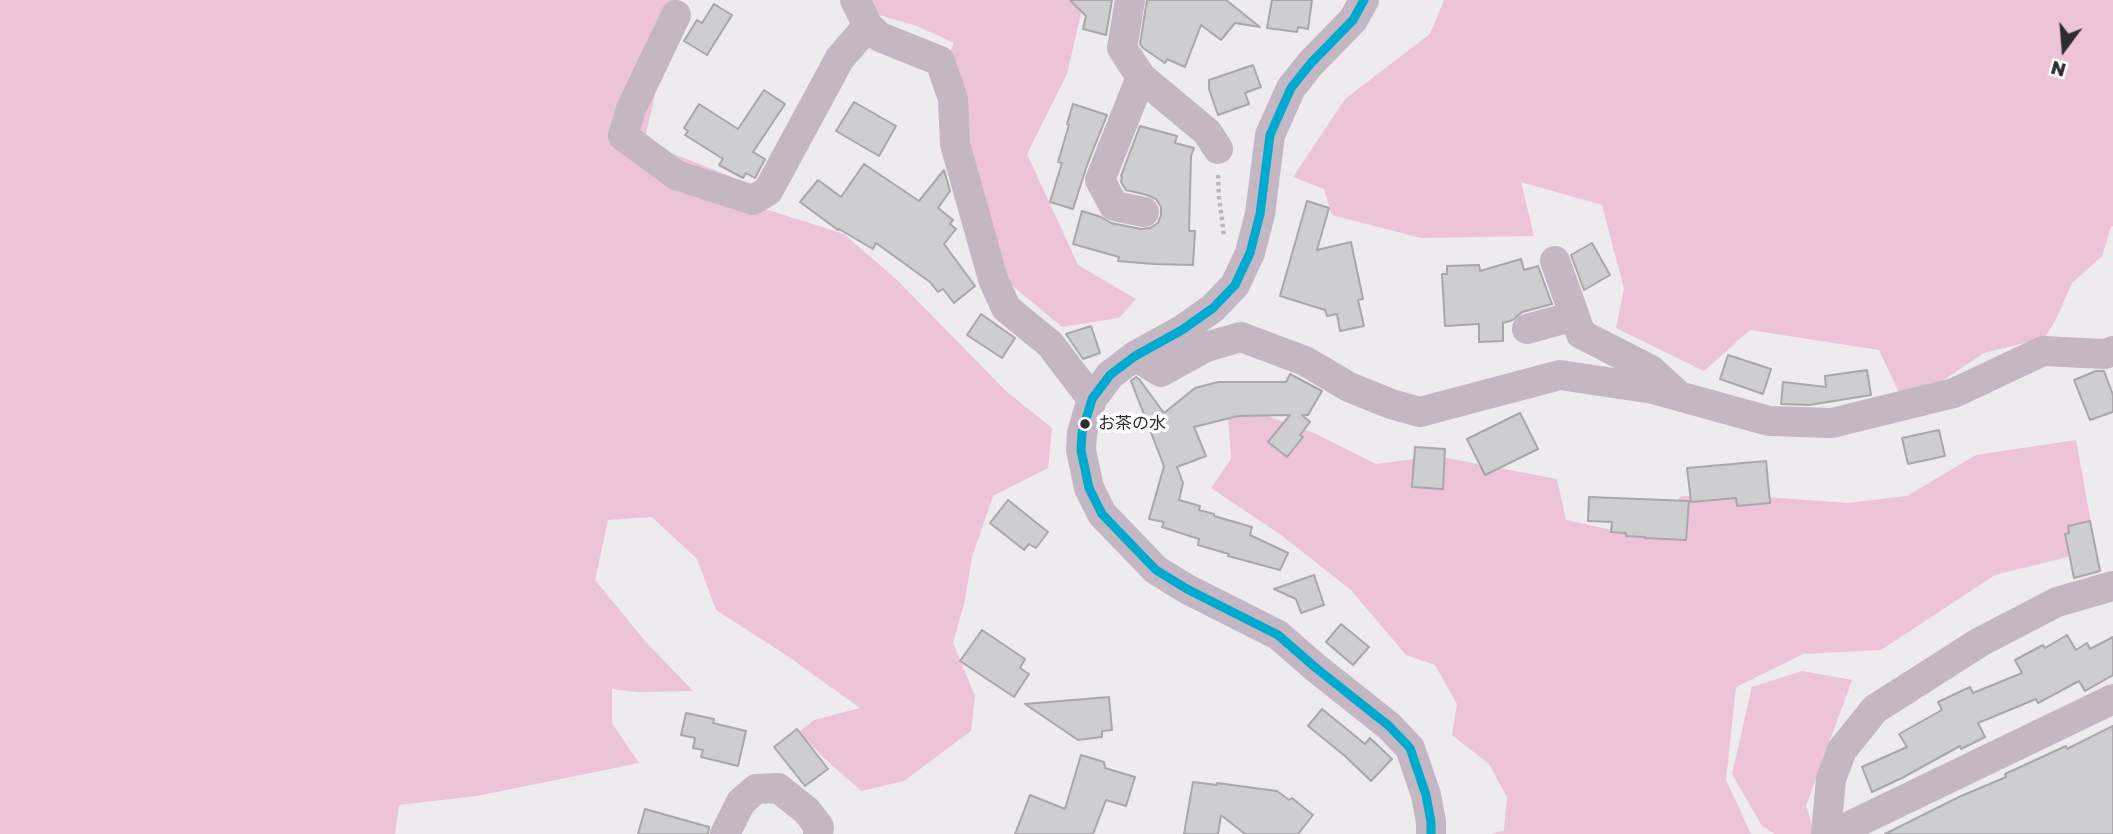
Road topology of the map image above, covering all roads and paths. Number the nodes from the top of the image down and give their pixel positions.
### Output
1 (1130, 0) edge
2 (1364, 0) edge
3 (862, 13) edge
4 (676, 15) dead end
5 (1141, 76) junction
6 (1218, 149) joint
7 (1144, 212) dead end
8 (1226, 244) dead end
9 (1555, 261) dead end
10 (1574, 316) junction
11 (1527, 329) dead end
12 (2113, 351) edge
13 (1135, 356) junction
14 (1679, 396) junction
15 (1092, 399) junction
16 (2113, 586) edge
17 (2113, 699) edge
18 (725, 834) edge
19 (818, 834) edge
20 (1431, 834) edge
21 (1826, 834) edge
22 (1833, 834) edge

1 - 5 street
2 - 13 street
3 - 4 street
3 - 15 street
5 - 6 street
5 - 7 street
6 - 8 path
9 - 10 street
10 - 11 street
10 - 14 street
12 - 14 street
13 - 14 street
13 - 15 street
15 - 20 street
16 - 21 street
17 - 22 street
18 - 19 street

